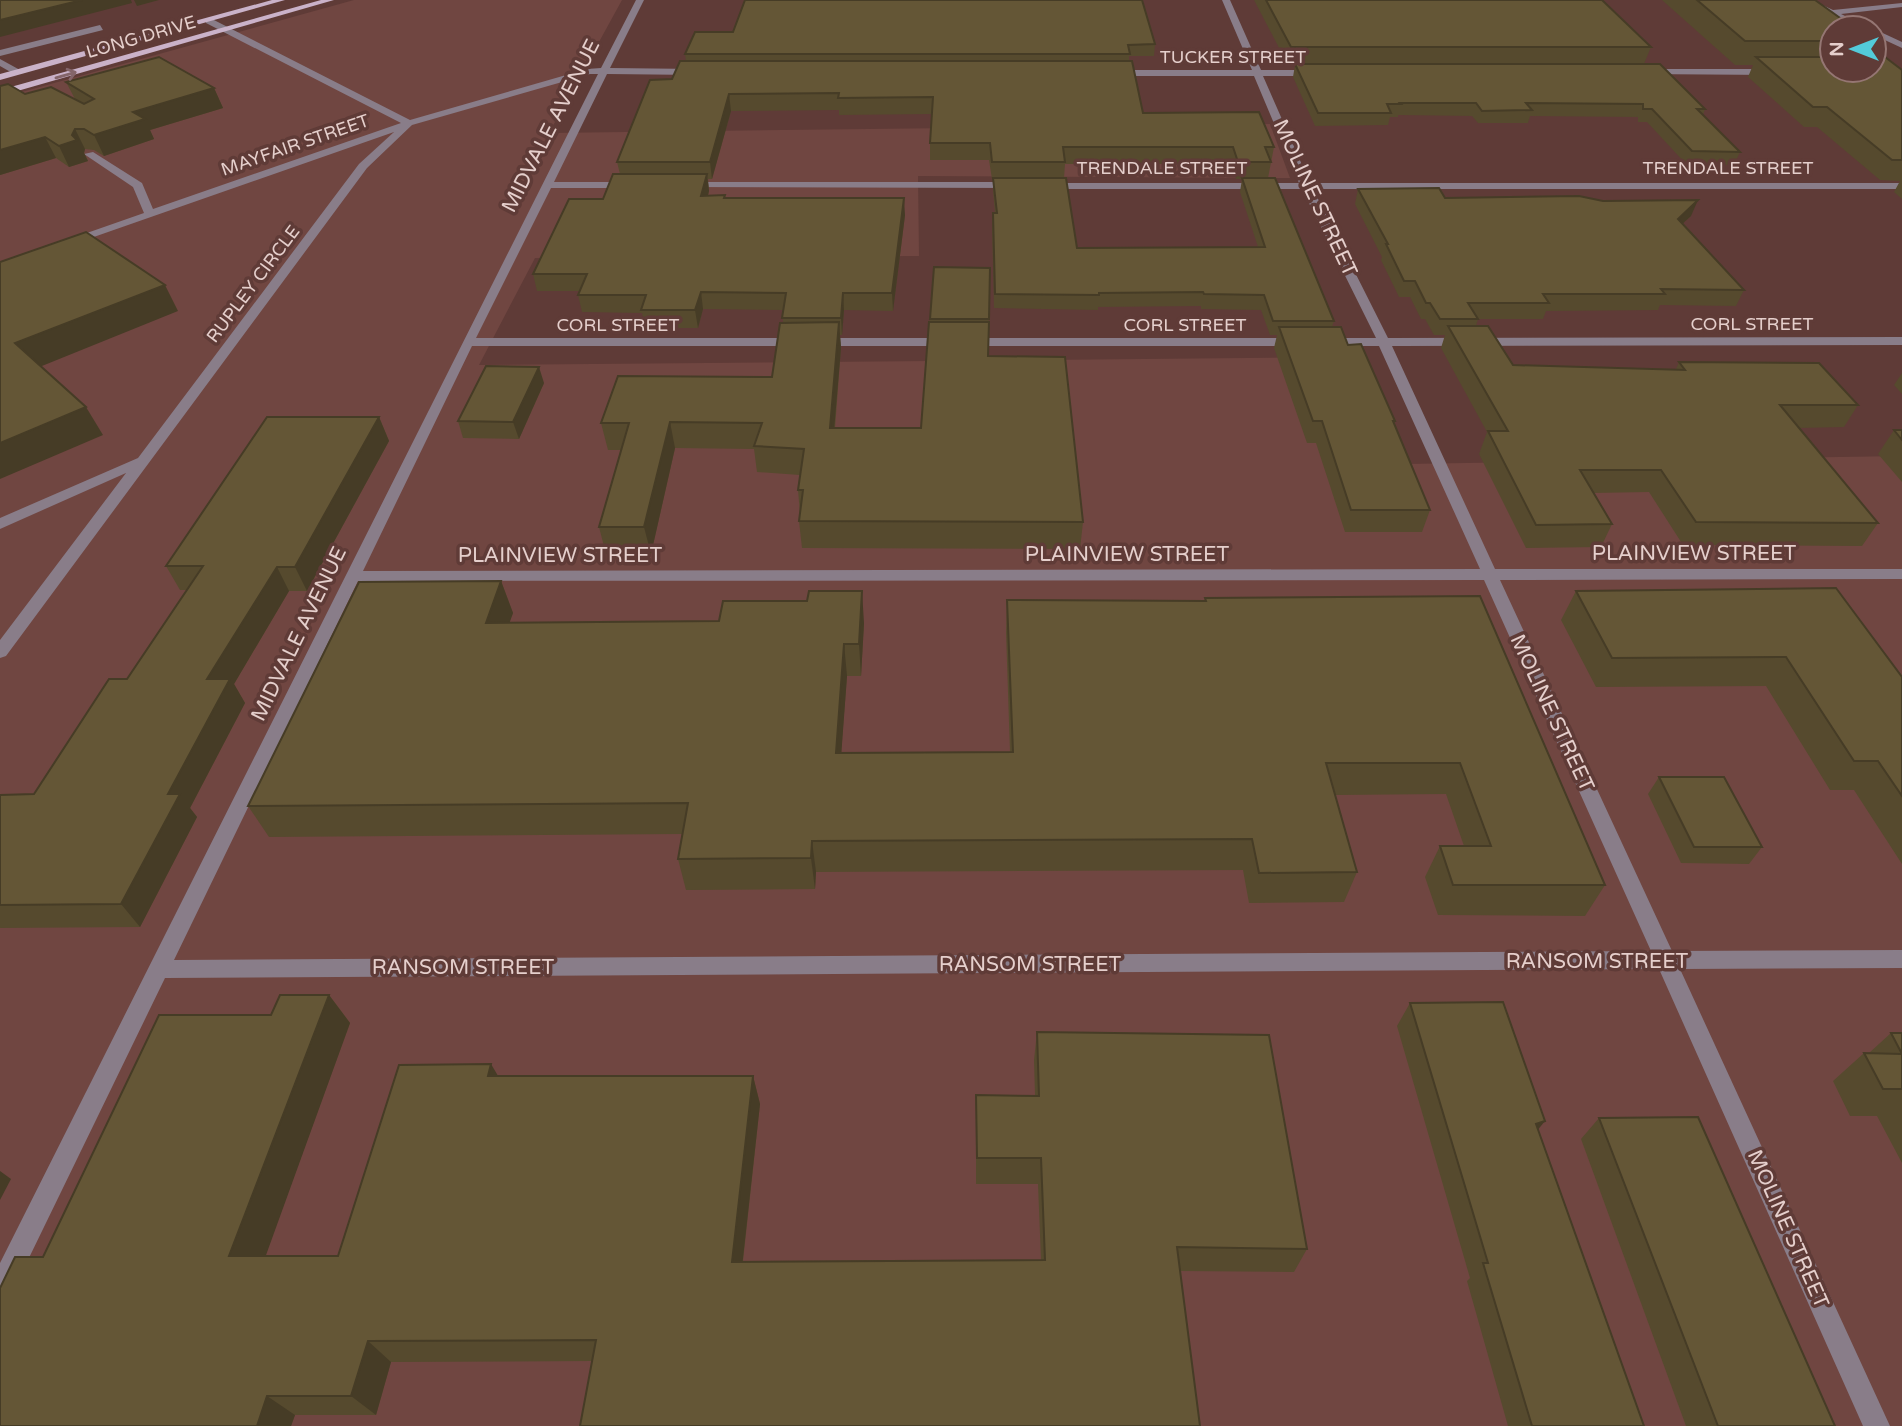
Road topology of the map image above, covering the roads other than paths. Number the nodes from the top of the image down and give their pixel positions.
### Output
1 (281, 0) edge
2 (330, 0) edge
3 (640, 0) edge
4 (1226, 0) edge
5 (1805, 0) edge
6 (1902, 5) edge
7 (1833, 12) junction
8 (1837, 14) edge
9 (209, 21) junction
10 (100, 28) dead end
11 (227, 30) junction
12 (0, 53) edge
13 (0, 62) edge
14 (606, 70) junction
15 (17, 72) junction
16 (704, 72) edge
17 (1637, 72) edge
18 (1790, 72) edge
19 (1107, 73) edge
20 (1260, 73) junction
21 (1329, 73) edge
22 (0, 77) edge
23 (33, 84) junction
24 (43, 92) edge
25 (0, 93) edge
26 (409, 124) junction
27 (89, 154) edge
28 (547, 185) junction
29 (644, 185) edge
30 (671, 185) edge
31 (1306, 186) junction
32 (1902, 186) edge
33 (150, 214) junction
34 (63, 245) edge
35 (1902, 341) edge
36 (468, 342) junction
37 (1384, 342) junction
38 (144, 460) junction
39 (0, 524) edge
40 (1902, 574) edge
41 (1490, 575) junction
42 (353, 576) junction
43 (0, 652) edge
44 (1902, 959) edge
45 (1665, 960) junction
46 (158, 969) junction
47 (0, 1290) edge
48 (1877, 1426) edge

1 - 9 main road, LONG DRIVE
2 - 11 main road, LONG DRIVE
3 - 14 street, MIDVALE AVENUE
4 - 20 street, MOLINE STREET
5 - 7 street
6 - 7 street
7 - 8 street
9 - 11 street
9 - 15 main road, LONG DRIVE
10 - 12 street
23 -> 11 main road, LONG DRIVE
11 - 26 street
13 - 15 street
14 - 16 street
14 - 26 street, MAYFAIR STREET
14 - 28 street, MIDVALE AVENUE
15 - 22 main road, LONG DRIVE
17 - 18 street
19 - 20 street, TUCKER STREET
20 - 21 street, TUCKER STREET
20 - 31 street, MOLINE STREET
23 - 24 street
23 - 25 main road, LONG DRIVE
26 - 33 street, MAYFAIR STREET
26 - 38 street, RUPLEY CIRCLE
27 - 33 street
28 - 29 street
28 - 36 street, MIDVALE AVENUE
30 - 31 street, TRENDALE STREET
31 - 32 street, TRENDALE STREET
31 - 37 street, MOLINE STREET
33 - 34 street, MAYFAIR STREET
35 - 37 street, CORL STREET
36 - 37 street, CORL STREET
36 - 42 street, MIDVALE AVENUE
37 - 41 street, MOLINE STREET
38 - 39 street
38 - 43 street, RUPLEY CIRCLE
40 - 41 street, PLAINVIEW STREET
41 - 42 street, PLAINVIEW STREET
41 - 45 street, MOLINE STREET
42 - 46 street, MIDVALE AVENUE
44 - 45 street, RANSOM STREET
45 - 46 street, RANSOM STREET
45 - 48 street, MOLINE STREET
46 - 47 street, MIDVALE AVENUE

